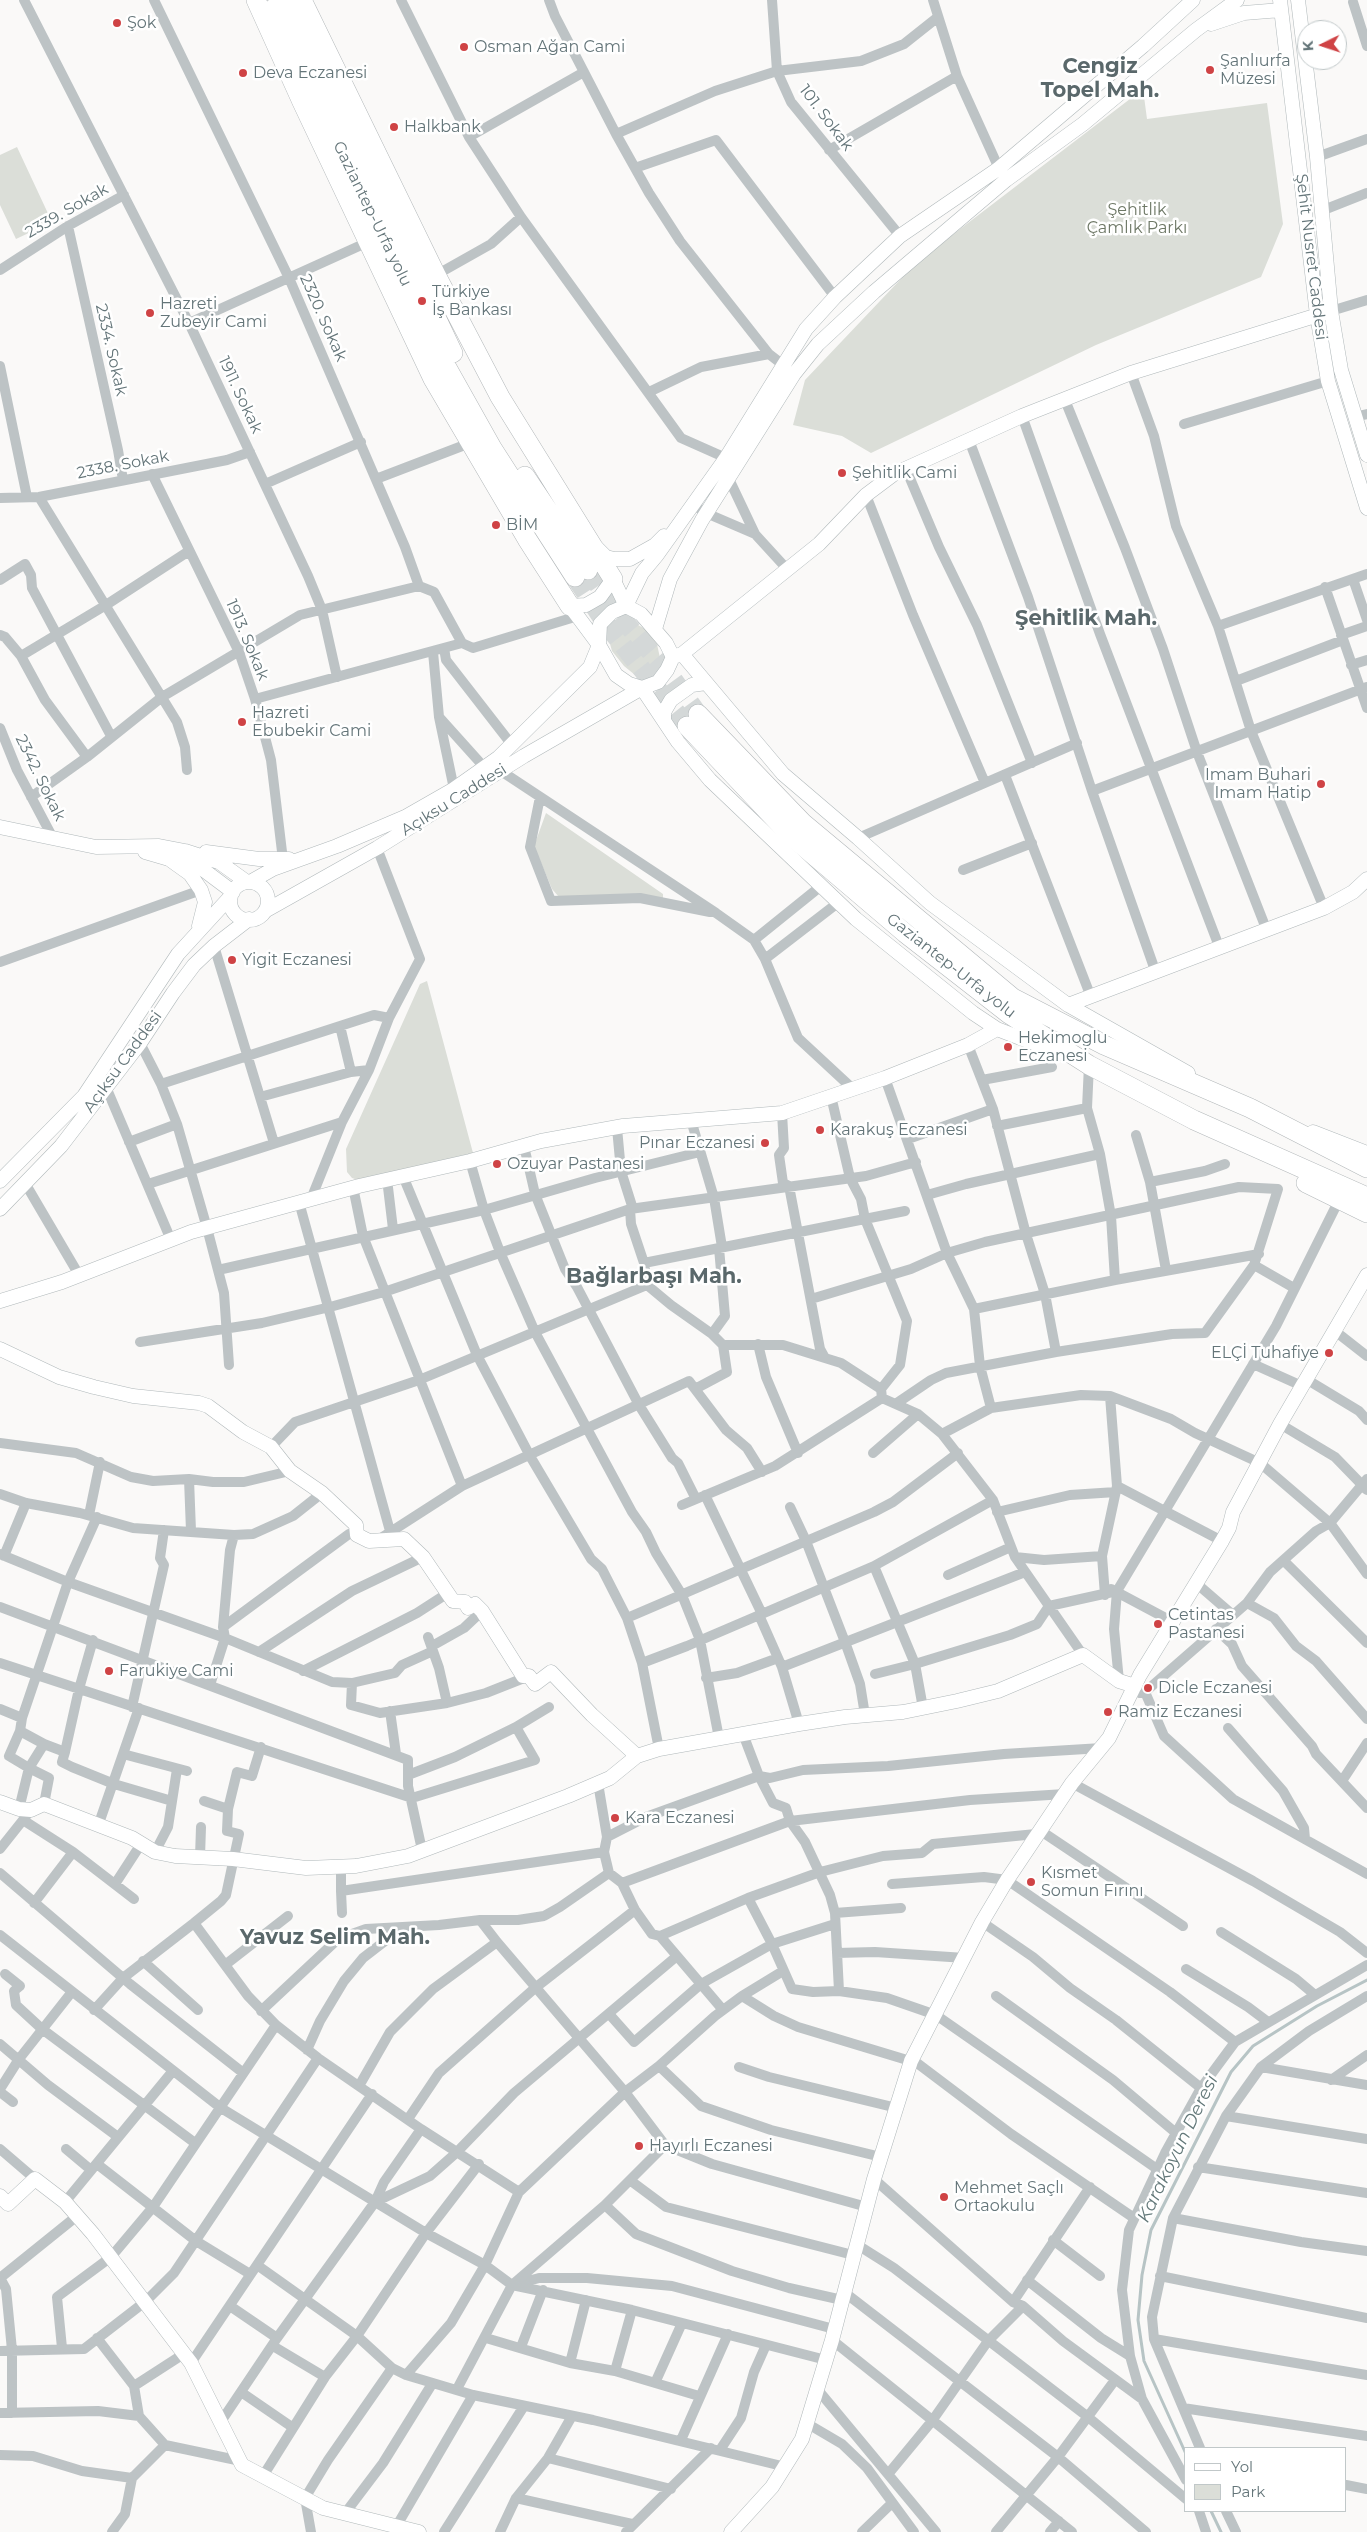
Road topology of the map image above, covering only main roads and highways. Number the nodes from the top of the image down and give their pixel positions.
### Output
1 (259, 0) edge
2 (299, 1) edge
3 (613, 579) road end
4 (574, 611) road end
5 (1194, 1120) junction
6 (1367, 1168) edge
7 (1367, 1197) edge
8 (1367, 1213) edge

1 - 2 highway, Gaziantep-Urfa yolu
1 - 4 highway
2 - 3 highway
5 - 6 highway, Gaziantep-Urfa yolu
5 - 7 highway, Gaziantep-Urfa yolu
5 - 8 highway

